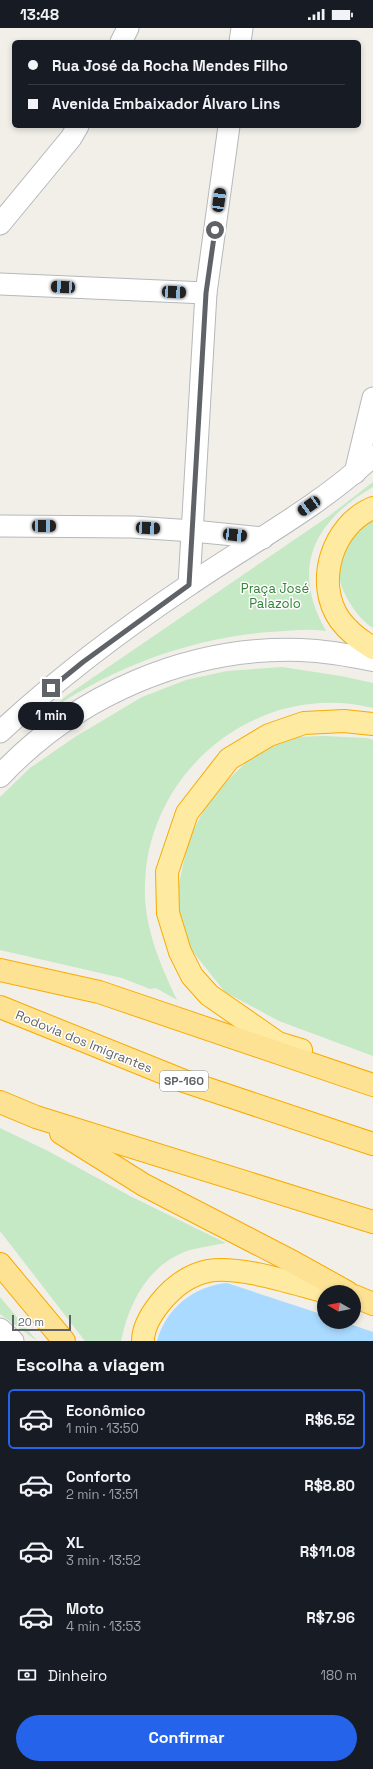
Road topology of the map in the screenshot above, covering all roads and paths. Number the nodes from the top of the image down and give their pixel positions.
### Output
1 (128, 28) edge
2 (242, 28) edge
3 (122, 40) edge
4 (240, 40) edge
5 (77, 128) edge
6 (229, 128) edge
7 (1, 219) edge
8 (0, 284) edge
9 (206, 293) junction
10 (373, 398) edge
11 (373, 456) edge
12 (355, 473) junction
13 (373, 508) edge
14 (0, 526) edge
15 (193, 531) junction
16 (263, 538) junction
17 (189, 585) junction
18 (373, 648) edge
19 (373, 660) edge
20 (373, 724) edge
21 (0, 732) edge
22 (0, 776) edge
23 (0, 970) edge
24 (0, 1007) edge
25 (373, 1085) edge
26 (0, 1102) edge
27 (36, 1117) junction
28 (373, 1144) edge
29 (373, 1222) edge
30 (0, 1264) edge
31 (335, 1285) edge
32 (317, 1290) edge
33 (0, 1329) edge
34 (13, 1341) edge
35 (64, 1341) edge
36 (143, 1341) edge

1 - 3 street
2 - 4 street
5 - 7 street
6 - 9 street
8 - 9 street
9 - 15 street
10 - 12 street
11 - 12 street
12 - 16 street
13 - 18 highway
14 - 15 street
15 - 16 street
15 - 17 street
16 - 17 street
17 - 21 street
19 - 22 main road
20 - 25 highway
23 - 25 highway
24 - 28 highway, Rodovia dos Imigrantes / SP-160
26 - 27 highway
27 - 29 highway
27 - 31 highway
30 - 35 highway
32 - 36 highway
33 - 34 street

